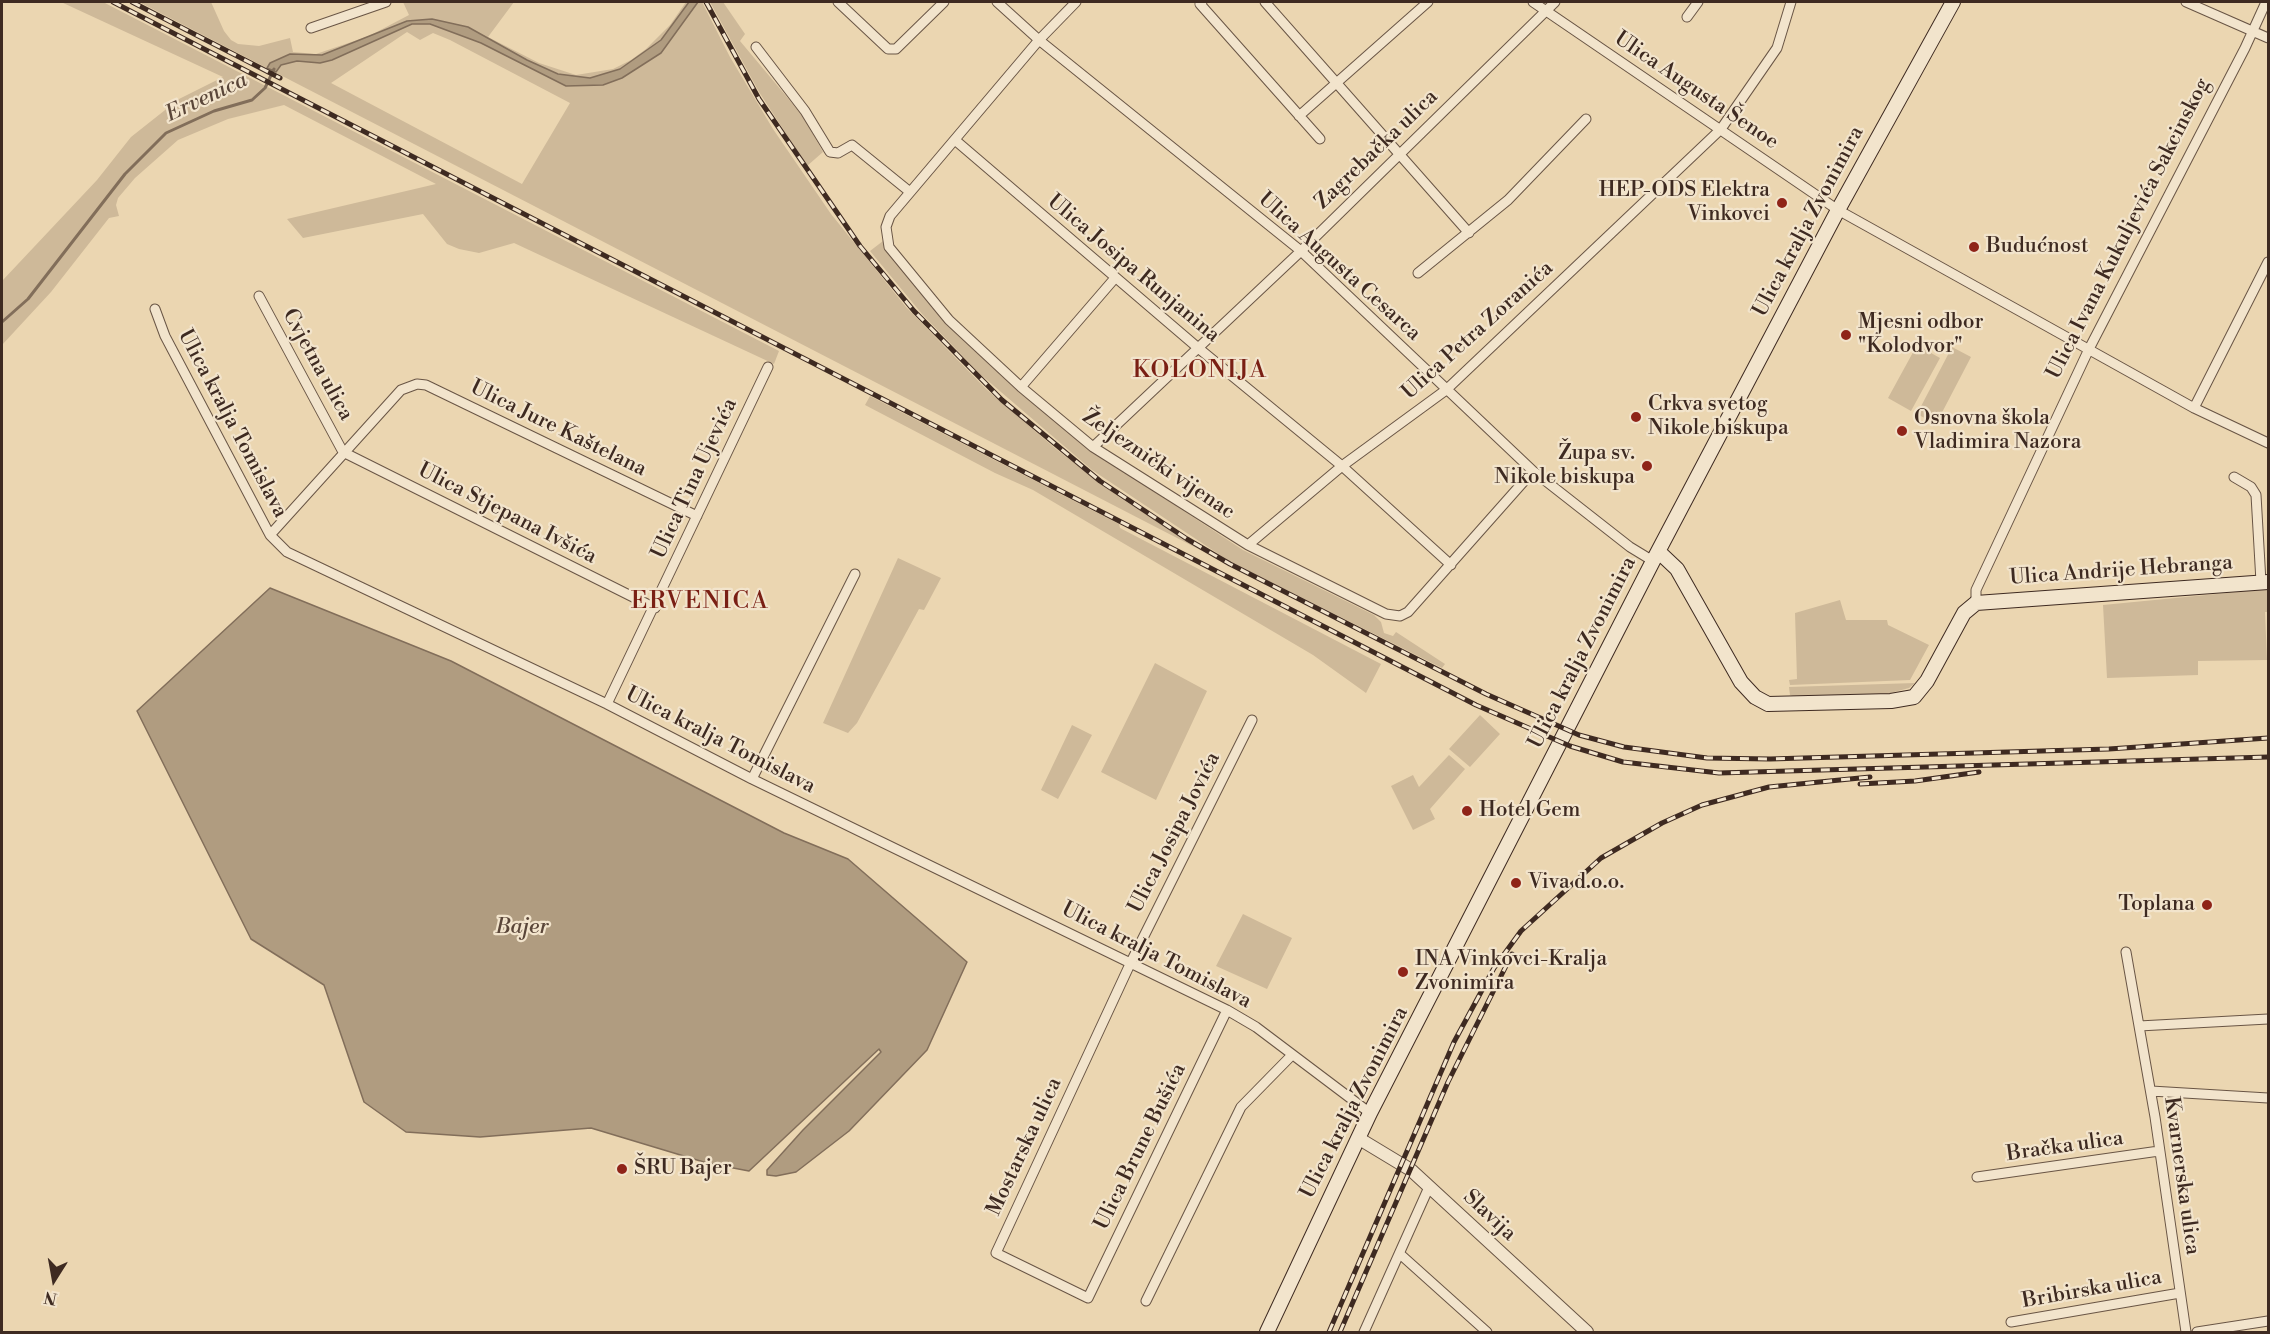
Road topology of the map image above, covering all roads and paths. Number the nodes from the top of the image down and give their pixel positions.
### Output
1 (386, 2) edge
2 (838, 2) edge
3 (944, 2) edge
4 (997, 2) edge
5 (1076, 2) edge
6 (1265, 2) edge
7 (1428, 2) edge
8 (1533, 2) edge
9 (1555, 2) edge
10 (1698, 2) edge
11 (1791, 2) edge
12 (1953, 2) edge
13 (2186, 2) edge
14 (2266, 2) edge
15 (1201, 3) edge
16 (1547, 10) junction
17 (1688, 17) dead end
18 (311, 28) dead end
19 (2251, 33) junction
20 (2268, 38) edge
21 (1039, 40) junction
22 (756, 47) dead end
23 (1335, 83) junction
24 (1299, 116) junction
25 (1586, 119) dead end
26 (1721, 129) junction
27 (1320, 139) dead end
28 (955, 140) junction
29 (1398, 154) junction
30 (910, 192) junction
31 (1838, 210) junction
32 (1469, 233) junction
33 (1301, 251) junction
34 (2268, 262) edge
35 (1418, 273) dead end
36 (1115, 278) junction
37 (259, 296) dead end
38 (155, 309) dead end
39 (1197, 347) junction
40 (2089, 349) junction
41 (768, 367) dead end
42 (1020, 387) junction
43 (401, 390) joint
44 (1446, 390) junction
45 (2194, 408) junction
46 (2268, 443) edge
47 (1093, 447) junction
48 (343, 452) junction
49 (1342, 466) junction
50 (1533, 471) junction
51 (2234, 477) dead end
52 (698, 516) junction
53 (270, 535) junction
54 (1248, 545) junction
55 (1656, 557) junction
56 (1451, 566) junction
57 (855, 574) dead end
58 (2265, 582) edge
59 (1976, 603) junction
60 (655, 608) junction
61 (607, 704) junction
62 (1252, 720) dead end
63 (752, 778) junction
64 (2126, 952) dead end
65 (1131, 962) junction
66 (1227, 1010) junction
67 (2268, 1019) edge
68 (2139, 1026) junction
69 (1292, 1055) junction
70 (2151, 1091) junction
71 (2268, 1098) edge
72 (1370, 1113) junction
73 (1358, 1138) junction
74 (2159, 1151) junction
75 (1977, 1177) dead end
76 (1429, 1187) junction
77 (1400, 1254) junction
78 (2180, 1293) junction
79 (1088, 1298) joint
80 (1146, 1301) dead end
81 (2268, 1321) edge
82 (2011, 1322) dead end
83 (1267, 1332) edge
84 (1364, 1332) edge
85 (1486, 1332) edge
86 (1587, 1332) edge
87 (2186, 1332) edge
88 (2197, 1332) edge

1 - 18 street
2 - 3 street
4 - 21 street, Ulica Augusta Cesarca
5 - 21 street
6 - 23 street
7 - 23 street
8 - 16 street, Ulica Augusta Šenoe
9 - 16 street, Zagrebačka ulica
10 - 17 street
11 - 26 street, Ulica Petra Zoranića
12 - 31 main road, Ulica kralja Zvonimira
13 - 19 street
14 - 19 street, Ulica Ivana Kukuljevića Sakcinskog
15 - 24 street
16 - 26 street, Ulica Augusta Šenoe
16 - 29 street, Zagrebačka ulica
19 - 20 street
19 - 40 street, Ulica Ivana Kukuljevića Sakcinskog
21 - 28 street
21 - 33 street, Ulica Augusta Cesarca
22 - 30 street
23 - 24 street
23 - 29 street
24 - 27 street
25 - 32 street
26 - 31 street, Ulica Augusta Šenoe
26 - 44 street, Ulica Petra Zoranića
28 - 30 street
28 - 36 street, Ulica Josipa Runjanina
29 - 32 street
29 - 33 street, Zagrebačka ulica
30 - 42 street, Željeznički vijenac
31 - 40 street, Ulica Augusta Šenoe
31 - 55 main road, Ulica kralja Zvonimira
32 - 35 street
33 - 39 street, Zagrebačka ulica
33 - 44 street, Ulica Augusta Cesarca
34 - 45 street
36 - 39 street, Ulica Josipa Runjanina
36 - 42 street
37 - 48 street, Cvjetna ulica
38 - 53 street, Ulica kralja Tomislava
39 - 47 street, Zagrebačka ulica
39 - 49 street, Ulica Josipa Runjanina
40 - 45 street, Ulica Augusta Šenoe
40 - 59 street, Ulica Ivana Kukuljevića Sakcinskog
41 - 52 street, Ulica Tina Ujevića
42 - 47 street, Željeznički vijenac
43 - 48 street, Cvjetna ulica
43 - 52 street, Ulica Jure Kaštelana
44 - 49 street, Ulica Petra Zoranića
44 - 50 street, Ulica Augusta Cesarca
45 - 46 street, Ulica Augusta Šenoe
47 - 54 street, Željeznički vijenac
48 - 53 street, Cvjetna ulica
48 - 60 street, Ulica Stjepana Ivšića
49 - 54 street, Ulica Petra Zoranića
49 - 56 street, Ulica Josipa Runjanina
50 - 55 street, Ulica Augusta Cesarca
50 - 56 street
51 - 58 street
52 - 60 street, Ulica Tina Ujevića
53 - 61 street, Ulica kralja Tomislava
54 - 56 street, Željeznički vijenac
55 - 59 main road, Ulica Ivana Kukuljevića Sakcinskog
55 - 72 main road, Ulica kralja Zvonimira
57 - 63 street
58 - 59 main road, Ulica Andrije Hebranga
60 - 61 street, Ulica Tina Ujevića
61 - 63 street, Ulica kralja Tomislava
62 - 65 street, Ulica Josipa Jovića
63 - 65 street, Ulica kralja Tomislava
64 - 68 street, Kvarnerska ulica
65 - 66 street, Ulica kralja Tomislava
65 - 79 street, Mostarska ulica
66 - 69 street, Ulica kralja Tomislava
66 - 79 street, Ulica Brune Bušića
67 - 68 street
68 - 70 street, Kvarnerska ulica
69 - 72 street, Ulica kralja Tomislava
69 - 80 street
70 - 71 street
70 - 74 street, Kvarnerska ulica
72 - 73 main road, Ulica kralja Zvonimira
73 - 76 street, Slavija
73 - 83 main road, Ulica kralja Zvonimira
74 - 75 street, Bračka ulica
74 - 78 street, Kvarnerska ulica
76 - 77 street
76 - 86 street, Slavija
77 - 84 street
77 - 85 street
78 - 82 street, Bribirska ulica
78 - 87 street, Kvarnerska ulica
81 - 88 street

